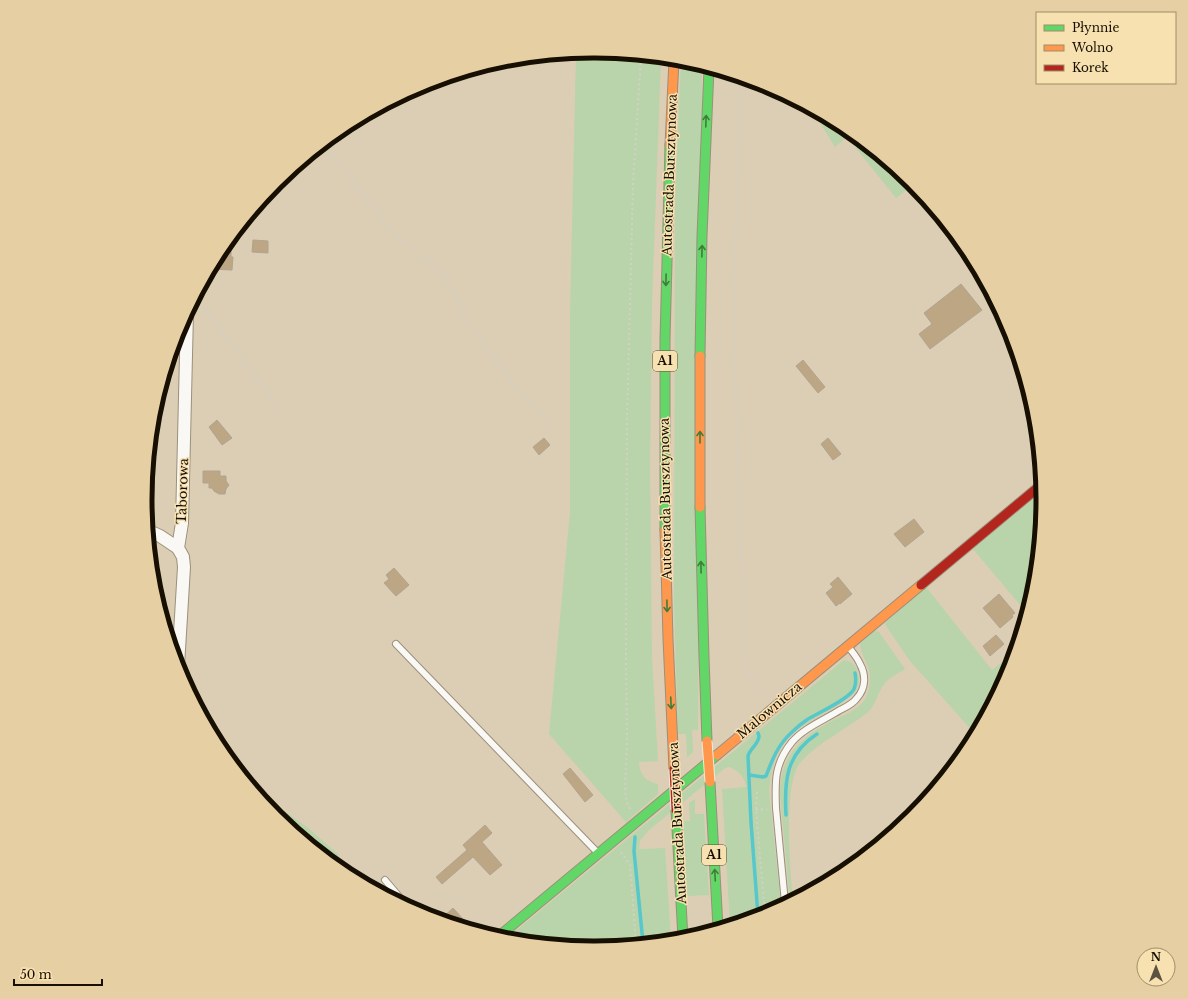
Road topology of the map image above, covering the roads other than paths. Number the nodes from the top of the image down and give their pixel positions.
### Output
1 (674, 65) edge
2 (708, 73) edge
3 (187, 330) edge
4 (1036, 488) edge
5 (154, 533) edge
6 (178, 548) junction
7 (396, 644) dead end
8 (847, 645) junction
9 (179, 649) edge
10 (598, 853) junction
11 (385, 880) dead end
12 (397, 894) edge
13 (680, 896) junction
14 (784, 897) edge
15 (688, 923) dead end
16 (715, 924) edge
17 (504, 932) edge
18 (683, 932) edge

1 -> 13 main road, Autostrada Bursztynowa / A1, bridge
16 -> 2 main road, A1, bridge
3 - 6 street, Taborowa
4 - 8 main road, Malownicza
5 - 6 street
6 - 9 street, Taborowa
7 - 10 lane
8 - 10 main road, Malownicza
8 - 14 lane
10 - 17 main road, Malownicza
11 - 12 lane
13 - 15 lane
13 - 18 main road, Autostrada Bursztynowa / A1

